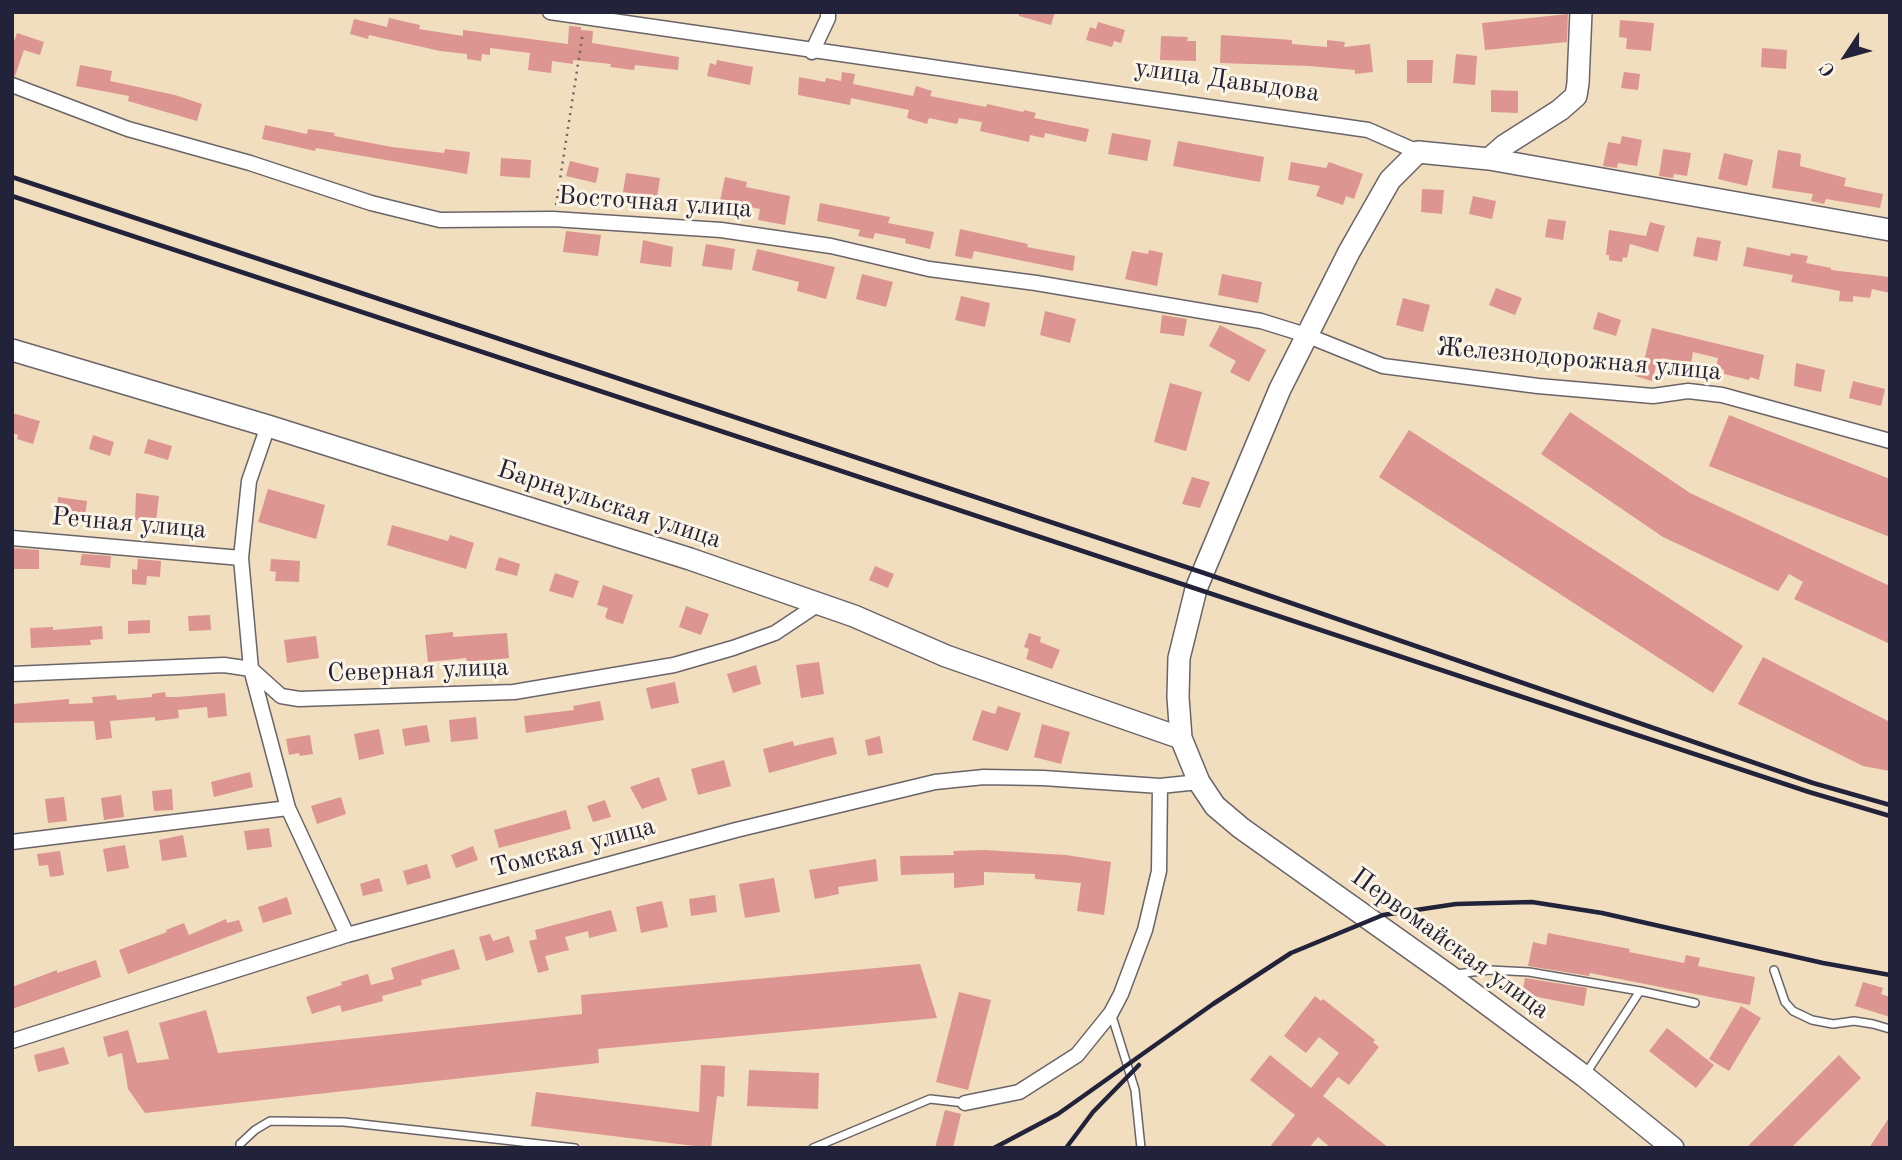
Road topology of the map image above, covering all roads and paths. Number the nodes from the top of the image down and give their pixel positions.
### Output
1 (550, 12) edge
2 (828, 12) edge
3 (1581, 12) edge
4 (585, 17) junction
5 (812, 51) junction
6 (12, 85) edge
7 (1418, 152) junction
8 (1489, 159) junction
9 (554, 219) junction
10 (1890, 230) edge
11 (1306, 335) junction
12 (12, 350) edge
13 (268, 426) junction
14 (1890, 442) edge
15 (12, 538) edge
16 (240, 558) junction
17 (820, 603) junction
18 (251, 669) junction
19 (12, 674) edge
20 (1181, 737) junction
21 (1199, 782) junction
22 (1160, 786) junction
23 (288, 808) junction
24 (12, 842) edge
25 (347, 935) junction
26 (1774, 970) dead end
27 (1448, 975) junction
28 (1640, 991) junction
29 (1695, 1003) dead end
30 (1111, 1013) junction
31 (1890, 1029) edge
32 (12, 1041) edge
33 (1584, 1076) junction
34 (965, 1103) joint
35 (240, 1148) edge
36 (575, 1148) edge
37 (813, 1148) edge
38 (1141, 1148) edge
39 (1673, 1148) edge

1 - 4 street, улица Давыдова
2 - 5 street
3 - 8 main road
4 - 5 street, улица Давыдова
4 - 9 path
5 - 7 street, улица Давыдова
6 - 9 street, Восточная улица
7 - 8 main road, улица Давыдова
7 - 11 main road, Первомайская улица
8 - 10 main road, улица Давыдова
9 - 11 street, Восточная улица
11 - 14 street, Железнодорожная улица
11 - 20 main road, Первомайская улица
12 - 13 main road, Барнаульская улица
13 - 16 street
13 - 17 main road, Барнаульская улица
15 - 16 street, Речная улица
16 - 18 street
17 - 18 street, Северная улица
17 - 20 main road, Барнаульская улица
18 - 19 street
18 - 23 street
20 - 21 main road, Первомайская улица
21 - 22 street
21 - 27 main road, Первомайская улица
22 - 25 street, Томская улица
22 - 30 street
23 - 24 street
23 - 25 street
25 - 32 street, Томская улица
26 - 31 lane
27 - 28 lane
27 - 33 main road, Первомайская улица
28 - 29 lane
28 - 33 lane
30 - 34 street
30 - 38 lane
33 - 39 main road, Первомайская улица
34 - 37 lane
35 - 36 lane

